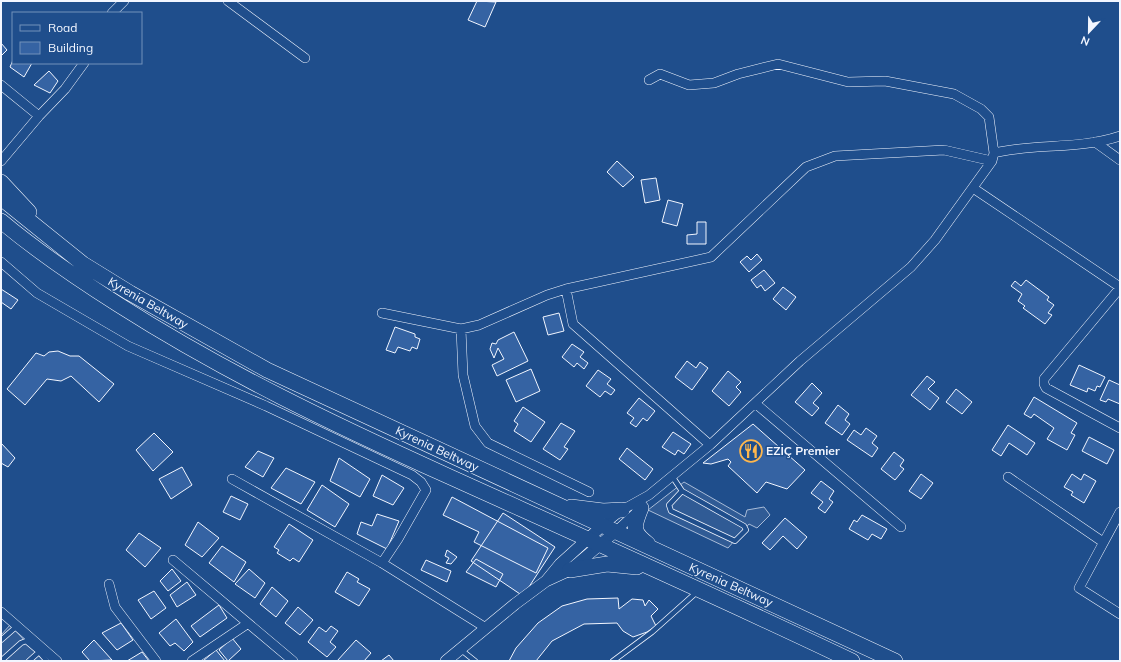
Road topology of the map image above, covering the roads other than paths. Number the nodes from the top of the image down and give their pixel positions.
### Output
1 (124, 1) edge
2 (228, 1) edge
3 (113, 12) edge
4 (305, 58) dead end
5 (83, 64) edge
6 (649, 80) dead end
7 (1, 85) edge
8 (39, 116) junction
9 (1120, 136) edge
10 (1095, 142) junction
11 (993, 157) junction
12 (1120, 160) edge
13 (1, 161) edge
14 (1, 182) edge
15 (973, 188) junction
16 (1, 198) edge
17 (1, 221) edge
18 (1, 231) edge
19 (46, 233) junction
20 (30, 245) junction
21 (1, 262) edge
22 (1120, 288) edge
23 (566, 289) junction
24 (382, 313) dead end
25 (461, 329) junction
26 (755, 403) junction
27 (1120, 428) edge
28 (710, 445) junction
29 (672, 476) junction
30 (1008, 476) dead end
31 (232, 479) dead end
32 (589, 492) dead end
33 (682, 492) junction
34 (645, 501) junction
35 (554, 504) junction
36 (622, 510) junction
37 (1120, 512) edge
38 (901, 527) dead end
39 (608, 529) junction
40 (594, 542) junction
41 (1103, 542) junction
42 (659, 553) junction
43 (173, 560) dead end
44 (382, 563) junction
45 (652, 569) junction
46 (570, 570) junction
47 (546, 581) junction
48 (109, 584) dead end
49 (700, 590) junction
50 (1, 612) edge
51 (1120, 614) edge
52 (247, 624) junction
53 (17, 626) junction
54 (486, 628) junction
55 (1, 640) edge
56 (460, 650) junction
57 (39, 652) junction
58 (1, 661) edge
59 (29, 661) edge
60 (47, 661) edge
61 (57, 661) edge
62 (156, 661) edge
63 (192, 661) edge
64 (293, 661) edge
65 (446, 661) edge
66 (476, 661) edge
67 (613, 661) edge
68 (852, 661) edge
69 (895, 661) edge

1 - 3 street
2 - 4 street
5 - 8 street
6 - 11 street
7 - 8 street
8 - 13 street
9 - 10 street
10 - 11 street
10 - 12 street
11 - 15 street
11 - 23 street
14 - 19 highway
15 - 22 street
15 - 26 street
16 - 19 highway, Kyrenia Beltway
17 - 20 highway, Kyrenia Beltway
18 - 20 highway
19 - 35 highway, Kyrenia Beltway
20 - 40 highway, Kyrenia Beltway
21 - 44 street
22 - 27 street
23 - 25 street
23 - 28 street
24 - 25 street
25 - 32 street
26 - 28 street
26 - 38 street
28 - 29 street
29 - 33 lane
29 - 34 street
30 - 41 street
31 - 44 street
33 - 33 lane
34 - 36 street
34 - 39 street
34 - 42 highway
35 - 36 highway
35 - 39 highway, Kyrenia Beltway
36 - 39 street
37 - 41 street
39 - 40 street
39 - 42 highway, Kyrenia Beltway
40 - 45 highway, Kyrenia Beltway
40 - 46 street
40 - 47 street
41 - 51 street
42 - 69 highway, Kyrenia Beltway
43 - 52 street
44 - 54 street
45 - 46 highway
45 - 49 highway, Kyrenia Beltway
46 - 47 street
47 - 54 street
48 - 62 street
49 - 67 lane
49 - 68 highway, Kyrenia Beltway
50 - 53 street
52 - 63 street
52 - 64 street
53 - 55 lane
53 - 61 street
54 - 56 street
56 - 65 street
56 - 66 lane
57 - 58 lane
57 - 59 lane
57 - 60 lane

